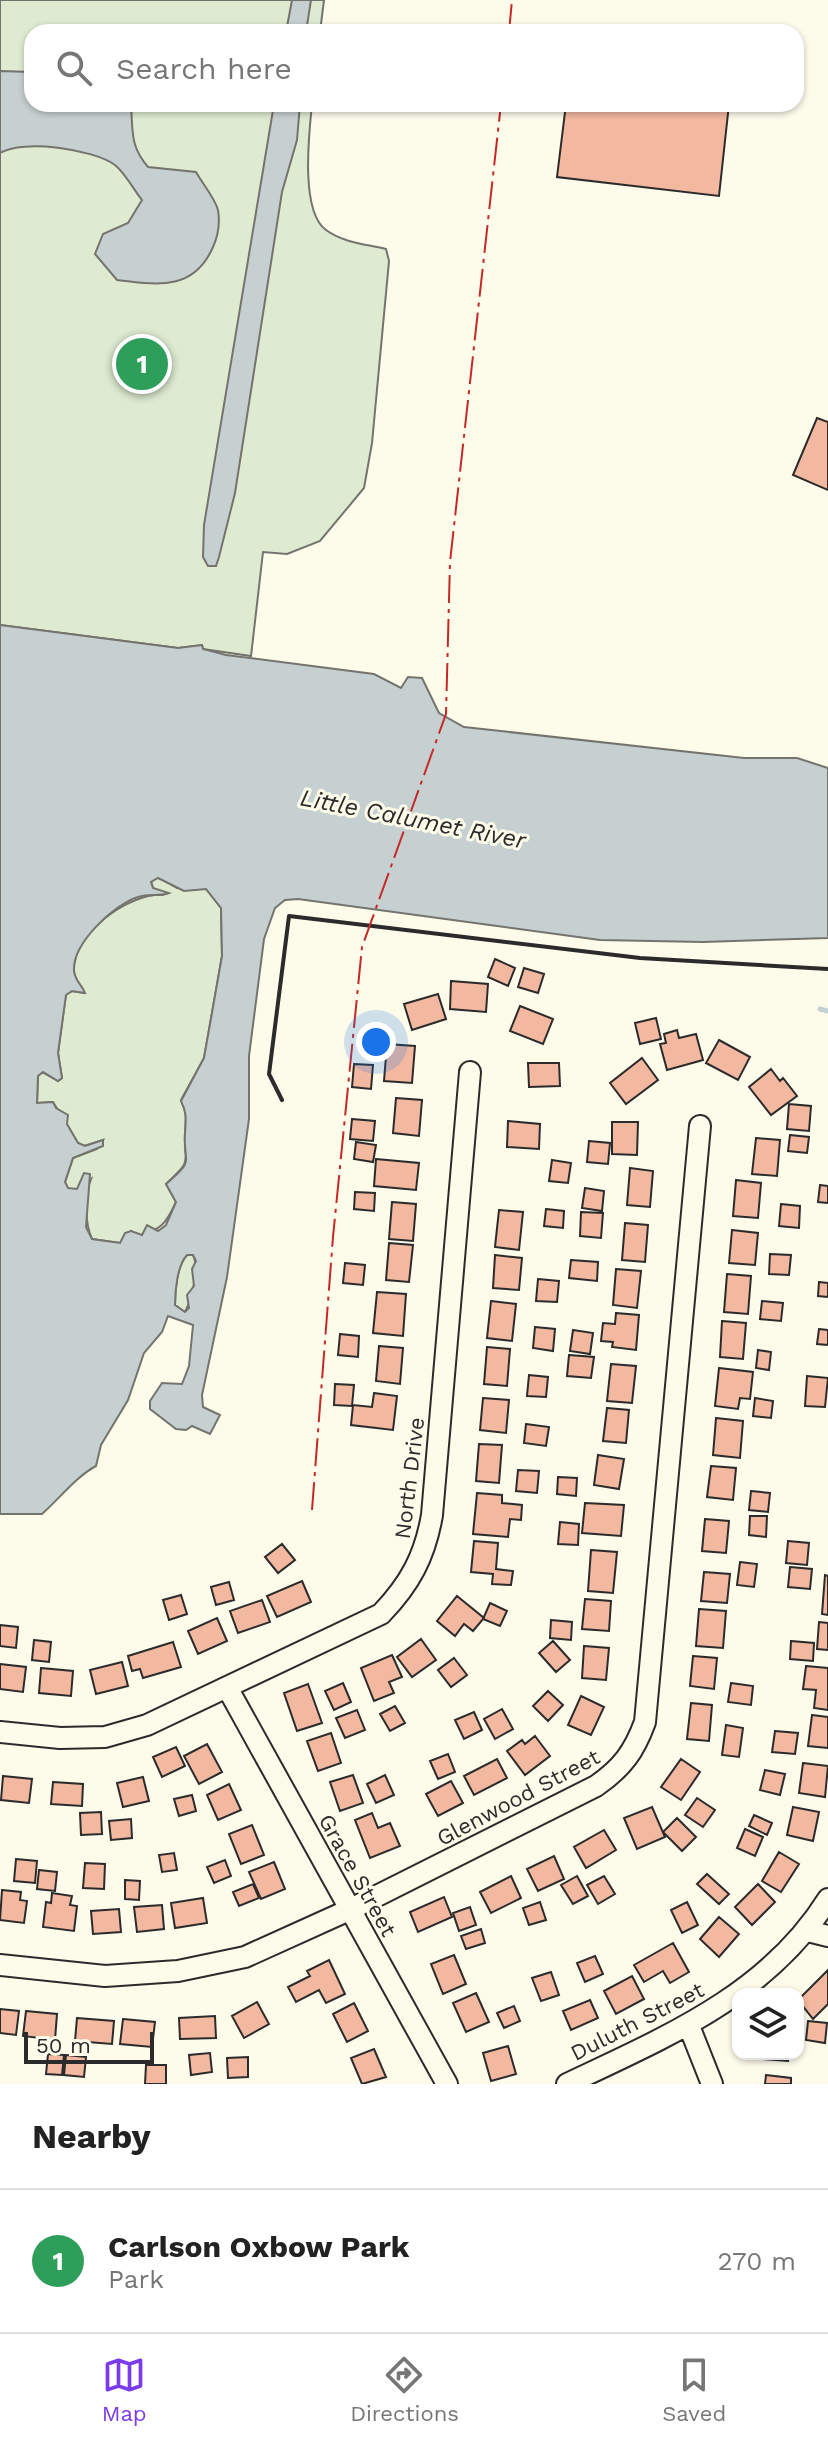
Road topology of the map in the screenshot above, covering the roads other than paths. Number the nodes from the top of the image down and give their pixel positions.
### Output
1 (470, 1072) dead end
2 (700, 1126) dead end
3 (228, 1689) junction
4 (0, 1732) edge
5 (828, 1899) edge
6 (349, 1910) junction
7 (818, 1934) edge
8 (0, 1965) edge
9 (689, 2026) junction
10 (447, 2084) edge
11 (567, 2084) edge
12 (712, 2084) edge

1 - 3 street, North Drive
2 - 6 street, Glenwood Street
3 - 4 street, North Drive
3 - 6 street, Grace Street
5 - 7 street, Duluth Street
6 - 8 street, Glenwood Street
6 - 10 street, Grace Street
7 - 9 street, Duluth Street
9 - 11 street, Duluth Street
9 - 12 street

